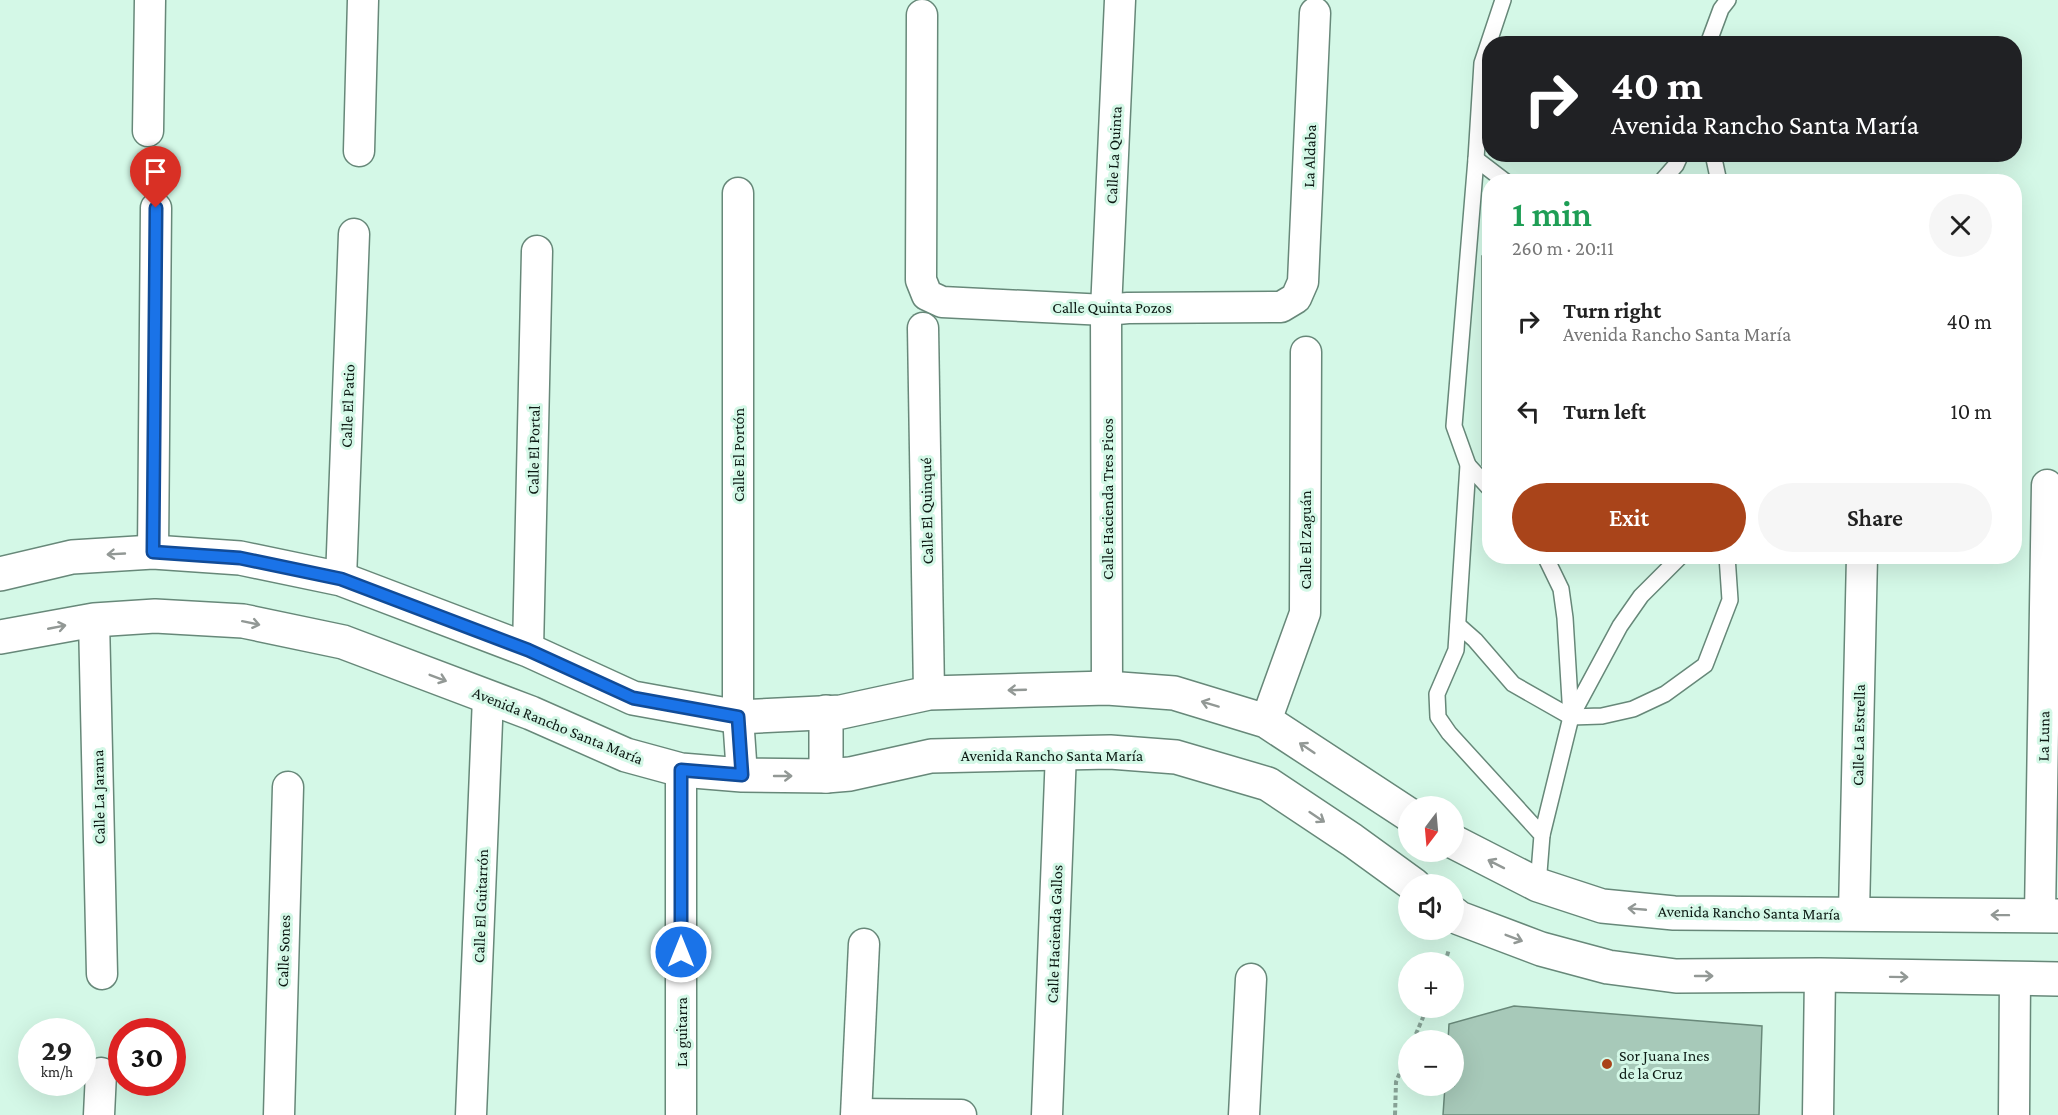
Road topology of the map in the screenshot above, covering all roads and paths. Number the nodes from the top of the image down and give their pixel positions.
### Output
1 (150, 0) edge
2 (363, 0) edge
3 (1120, 0) edge
4 (1503, 0) edge
5 (1728, 0) edge
6 (1315, 13) dead end
7 (922, 15) dead end
8 (1491, 36) edge
9 (1711, 36) edge
10 (1482, 63) edge
11 (148, 131) dead end
12 (359, 151) dead end
13 (1476, 159) junction
14 (1677, 162) edge
15 (1496, 174) edge
16 (1668, 174) edge
17 (738, 193) dead end
18 (156, 208) dead end
19 (354, 234) dead end
20 (537, 251) dead end
21 (1296, 298) joint
22 (1106, 310) junction
23 (923, 328) dead end
24 (1306, 352) dead end
25 (1468, 465) junction
26 (1482, 480) edge
27 (2046, 485) dead end
28 (153, 552) junction
29 (1549, 564) edge
30 (1673, 564) edge
31 (1728, 564) edge
32 (1862, 564) edge
33 (0, 574) edge
34 (341, 579) junction
35 (94, 620) junction
36 (1458, 625) junction
37 (0, 638) edge
38 (528, 650) junction
39 (1107, 688) junction
40 (929, 693) junction
41 (488, 697) junction
42 (826, 712) junction
43 (738, 717) junction
44 (1571, 717) junction
45 (1266, 721) junction
46 (1061, 752) junction
47 (681, 770) junction
48 (742, 775) junction
49 (826, 776) junction
50 (288, 787) dead end
51 (1398, 807) edge
52 (1542, 835) junction
53 (1464, 847) edge
54 (1399, 874) edge
55 (1538, 885) junction
56 (1854, 913) junction
57 (2049, 916) edge
58 (1464, 920) edge
59 (864, 944) dead end
60 (102, 974) dead end
61 (1820, 975) junction
62 (1251, 979) dead end
63 (2015, 979) junction
64 (2058, 979) edge
65 (101, 1073) dead end
66 (1398, 1077) edge
67 (856, 1114) edge
68 (99, 1115) edge
69 (279, 1115) edge
70 (471, 1115) edge
71 (681, 1115) edge
72 (961, 1115) edge
73 (1047, 1115) edge
74 (1244, 1115) edge
75 (1395, 1115) edge
76 (1818, 1115) edge
77 (2014, 1115) edge

1 - 11 street
2 - 12 street
3 - 22 street, Calle La Quinta
4 - 8 lane
5 - 9 lane
6 - 21 street, La Aldaba
7 - 22 street, Calle Quinta Pozos
10 - 13 lane
13 - 15 lane
13 - 25 lane
14 - 16 lane
17 - 43 street, Calle El Portón
18 - 28 street
19 - 34 street, Calle El Patio
20 - 38 street, Calle El Portal
21 - 22 street, Calle Quinta Pozos
22 - 39 street, Calle Hacienda Tres Picos
23 - 40 street, Calle El Quinqué
24 - 45 street, Calle El Zaguán
25 - 26 lane
25 - 36 lane
27 - 57 street, La Luna
28 -> 33 street
28 - 34 street
29 - 44 lane
30 - 44 lane
31 - 44 lane
32 - 56 street, Calle La Estrella
34 - 38 street
37 -> 35 street, Avenida Rancho Santa María
35 -> 41 street, Avenida Rancho Santa María
35 - 60 street, Calle La Jarana
36 - 44 lane
36 - 52 lane
38 - 43 street
39 -> 40 street
45 -> 39 street
40 - 42 street
41 - 47 street, Avenida Rancho Santa María
41 - 70 street, Calle El Guitarrón
42 - 43 street
42 - 49 street
43 - 48 street, Calle El Portón
44 - 52 lane
51 -> 45 street
46 - 49 street, Avenida Rancho Santa María
46 -> 54 street, Avenida Rancho Santa María
46 - 73 street, Calle Hacienda Gallos
47 - 48 street, Avenida Rancho Santa María
47 - 71 street, La guitarra
48 -> 49 street, Avenida Rancho Santa María
50 - 69 street, Calle Sones
52 - 55 lane
55 -> 53 street, Avenida Rancho Santa María
56 -> 55 street, Avenida Rancho Santa María
57 -> 56 street, Avenida Rancho Santa María
58 -> 61 street
59 - 67 street
61 -> 63 street
61 - 76 street
62 - 74 street
63 - 64 street
63 - 77 street
65 - 68 street
66 - 75 path
67 - 72 street

